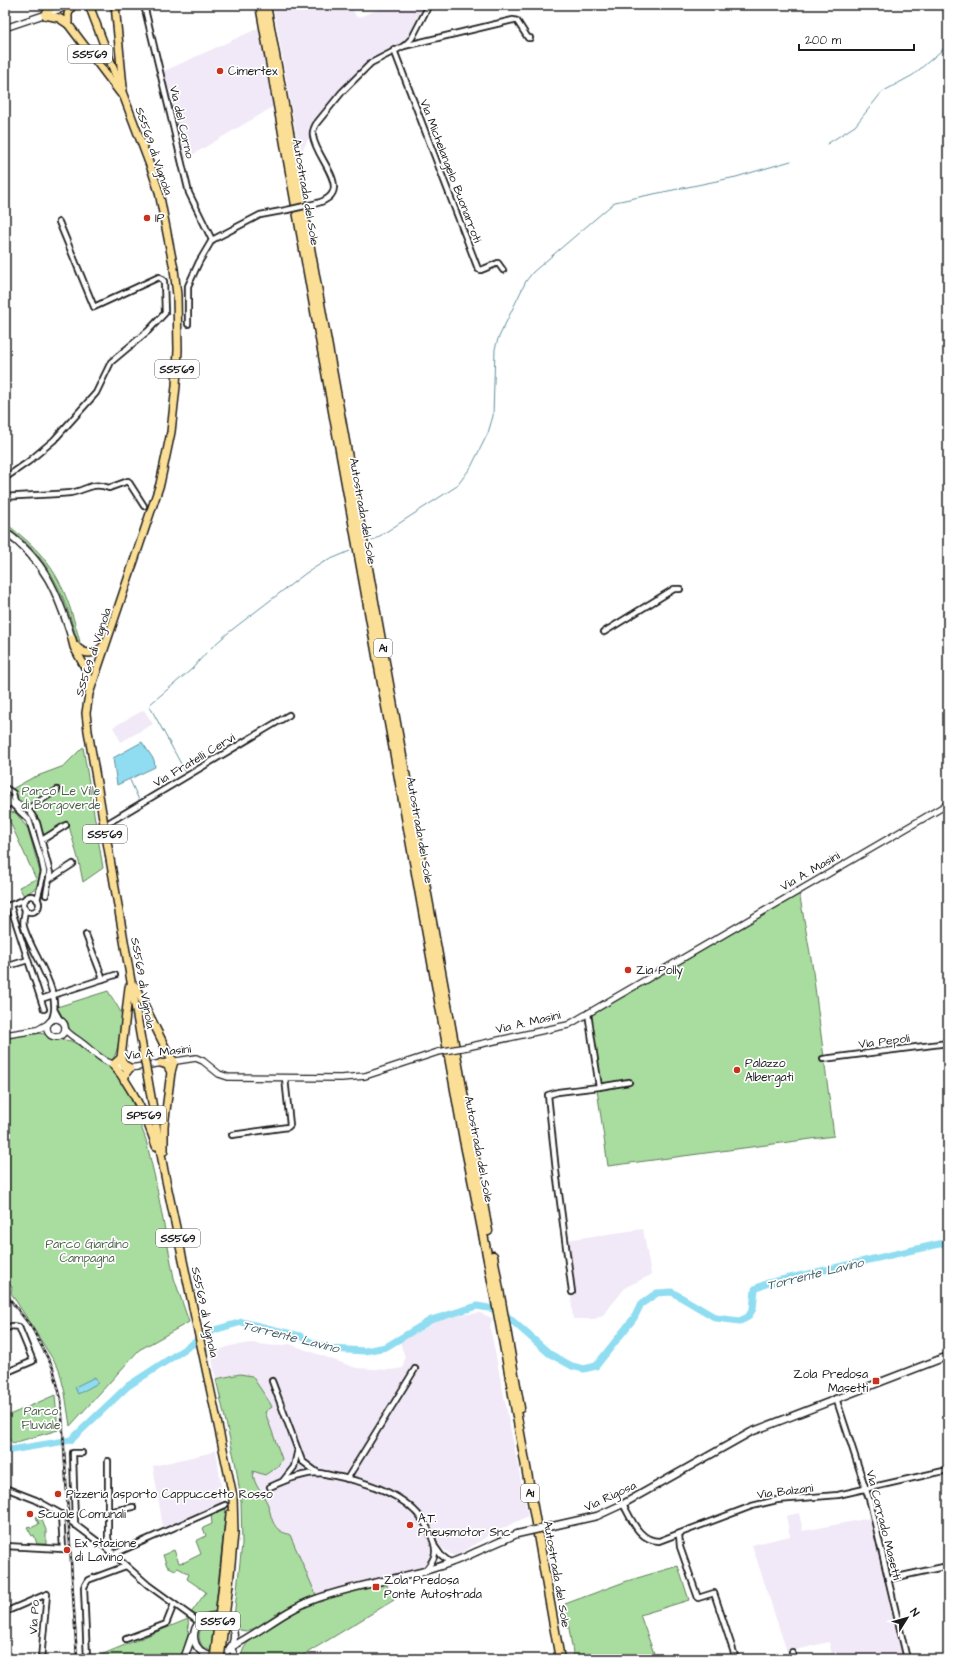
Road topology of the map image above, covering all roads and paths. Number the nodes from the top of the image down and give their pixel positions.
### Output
1 (53, 5) edge
2 (73, 5) edge
3 (89, 5) edge
4 (144, 5) edge
5 (260, 5) edge
6 (266, 5) edge
7 (429, 5) edge
8 (114, 6) edge
9 (45, 15) junction
10 (68, 24) junction
11 (5, 28) edge
12 (530, 38) dead end
13 (404, 46) junction
14 (394, 50) junction
15 (125, 99) junction
16 (59, 222) dead end
17 (212, 240) junction
18 (504, 270) dead end
19 (188, 324) dead end
20 (5, 478) edge
21 (5, 497) edge
22 (144, 506) dead end
23 (5, 532) edge
24 (680, 589) dead end
25 (604, 632) dead end
26 (109, 636) junction
27 (72, 639) junction
28 (89, 694) junction
29 (289, 715) dead end
30 (7, 789) dead end
31 (57, 790) dead end
32 (5, 794) edge
33 (10, 802) junction
34 (948, 804) edge
35 (5, 808) edge
36 (18, 810) junction
37 (26, 810) junction
38 (110, 822) dead end
39 (66, 825) dead end
40 (42, 840) junction
41 (73, 864) dead end
42 (50, 879) junction
43 (41, 888) junction
44 (46, 895) dead end
45 (31, 896) junction
46 (26, 899) junction
47 (37, 900) junction
48 (16, 903) junction
49 (7, 906) edge
50 (24, 907) junction
51 (33, 912) junction
52 (24, 919) junction
53 (86, 935) dead end
54 (28, 960) junction
55 (5, 967) edge
56 (130, 973) junction
57 (116, 975) dead end
58 (103, 979) junction
59 (53, 995) junction
60 (41, 999) junction
61 (44, 1009) dead end
62 (54, 1009) junction
63 (588, 1013) junction
64 (60, 1020) junction
65 (50, 1023) junction
66 (65, 1029) junction
67 (37, 1030) junction
68 (50, 1034) junction
69 (5, 1035) edge
70 (60, 1036) junction
71 (75, 1039) junction
72 (948, 1043) edge
73 (168, 1052) junction
74 (121, 1058) junction
75 (823, 1059) dead end
76 (174, 1061) junction
77 (161, 1063) junction
78 (113, 1065) junction
79 (130, 1068) junction
80 (171, 1072) junction
81 (285, 1078) junction
82 (124, 1080) junction
83 (629, 1082) dead end
84 (599, 1087) junction
85 (232, 1135) dead end
86 (164, 1171) junction
87 (572, 1292) dead end
88 (5, 1329) edge
89 (948, 1356) edge
90 (415, 1369) dead end
91 (5, 1373) edge
92 (272, 1382) dead end
93 (836, 1398) junction
94 (297, 1451) junction
95 (82, 1453) dead end
96 (108, 1461) dead end
97 (948, 1470) edge
98 (320, 1473) junction
99 (347, 1479) junction
100 (283, 1481) junction
101 (270, 1487) dead end
102 (5, 1488) edge
103 (866, 1489) junction
104 (623, 1504) junction
105 (225, 1505) dead end
106 (133, 1507) dead end
107 (108, 1512) junction
108 (60, 1514) junction
109 (68, 1520) junction
110 (62, 1525) junction
111 (76, 1525) junction
112 (679, 1534) junction
113 (108, 1538) junction
114 (102, 1545) junction
115 (5, 1546) edge
116 (436, 1548) junction
117 (113, 1554) junction
118 (453, 1564) junction
119 (126, 1566) junction
120 (948, 1566) edge
121 (424, 1572) junction
122 (888, 1579) junction
123 (174, 1604) junction
124 (5, 1612) edge
125 (199, 1622) junction
126 (194, 1633) junction
127 (234, 1633) junction
128 (250, 1635) junction
129 (126, 1639) dead end
130 (231, 1647) junction
131 (792, 1652) dead end
132 (736, 1657) edge
133 (215, 1658) edge
134 (41, 1659) edge
135 (87, 1659) edge
136 (184, 1659) edge
137 (232, 1659) edge
138 (236, 1659) edge
139 (560, 1659) edge
140 (566, 1659) edge
141 (794, 1659) edge
142 (907, 1659) edge

1 - 9 highway
2 - 9 street
2 - 10 highway
3 - 15 highway, SS569 di Vignola / SS569
4 - 17 street, Via del Corno
5 - 139 highway, Autostrada del Sole / A1
6 - 140 highway, Autostrada del Sole / A1
7 - 13 street
8 - 15 highway, SS569
9 - 10 highway, SS569
9 - 11 street
10 - 15 highway, SS569
12 - 13 street
13 - 14 street
14 - 17 street, bridge
14 - 18 street, Via Michelangelo Buonarroti
15 - 26 highway, SS569 di Vignola / SS569
16 - 20 street
17 - 19 street
21 - 22 street
23 - 27 main road
24 - 25 street
26 - 27 highway, SS569
26 - 28 highway, SS569 di Vignola / SS569
27 - 28 highway, SS569
28 - 56 highway, SS569 di Vignola / SS569
29 - 38 street, Via Fratelli Cervi
30 - 37 street
31 - 37 street
32 - 33 street
33 - 35 street
33 - 36 street
34 - 63 street, Via A. Masini
35 - 36 street
36 - 43 street
37 - 40 street
39 - 40 street
40 - 42 street
41 - 42 street
42 - 44 street
43 - 45 street
43 - 47 street
45 - 46 street
45 - 47 street
46 - 48 street
46 - 50 street
47 - 51 street
48 - 49 street
48 - 50 street
49 - 54 street
50 - 51 street
50 - 52 street
51 - 52 street
52 - 59 street
53 - 58 street
54 - 55 street
54 - 60 street
56 - 73 highway
56 - 74 highway
56 - 86 highway, SS569 di Vignola / SS569, bridge
57 - 58 street
58 - 59 street
59 - 60 street
59 - 62 street
60 - 61 street
62 - 64 street
62 - 65 street
63 - 81 street, Via A. Masini, bridge
63 - 84 street
64 - 65 street, Via A. Masini
64 - 66 street, Via A. Masini
65 - 67 street, Via A. Masini
65 - 68 street
66 - 70 street
66 - 71 street, Via A. Masini
67 - 68 street, Via A. Masini
67 - 69 street, Via A. Masini
68 - 70 street, Via A. Masini
70 - 71 street, Via A. Masini
71 - 78 street, Via A. Masini
72 - 75 street, Via Pepoli
73 - 76 highway
73 - 77 highway
74 - 78 highway
74 - 79 highway
76 - 77 street, Via A. Masini
76 - 80 highway, SP569
76 - 81 street, Via A. Masini
77 - 79 street, Via A. Masini
77 - 80 highway
78 - 79 street, Via A. Masini
78 - 82 highway, SP569
79 - 82 highway
80 - 86 highway, SP569
81 - 85 street
82 - 86 highway, SP569
83 - 84 street
84 - 87 street
86 - 133 highway, SS569 di Vignola / SS569, bridge
88 - 91 street
89 - 93 main road, Via Rigosa
90 - 99 street
92 - 94 street
93 - 103 street, Via Corrado Masetti
93 - 104 main road, Via Rigosa
94 - 98 street
94 - 100 street
95 - 111 street
96 - 107 street
97 - 103 street, Via Balzani
98 - 99 street
98 - 100 street
99 - 116 street
100 - 101 street
102 - 108 street
103 - 112 street, Via Balzani
103 - 122 street, Via Corrado Masetti
104 - 112 street, Via Balzani
104 - 118 main road, Via Rigosa, bridge
105 - 117 street
106 - 107 street
107 - 113 street
108 - 109 street
108 - 110 street
109 - 110 street
109 - 111 street
110 - 115 street
111 - 114 street
112 - 132 street
113 - 114 street
113 - 117 street
114 - 117 street
116 - 118 street
116 - 121 street
117 - 119 street
118 - 121 main road, Via Rigosa
119 - 123 street
119 - 135 street
120 - 122 street
121 - 128 main road, Via Rigosa
122 - 142 street, Via Corrado Masetti
123 - 125 street
123 - 129 street
124 - 134 street, Via Po
125 - 126 main road
125 - 127 main road
126 - 133 main road
126 - 136 main road
127 - 128 main road
127 - 130 main road
128 - 130 main road, Via Rigosa
130 - 133 main road
130 - 138 street
131 - 141 street
133 - 137 street

